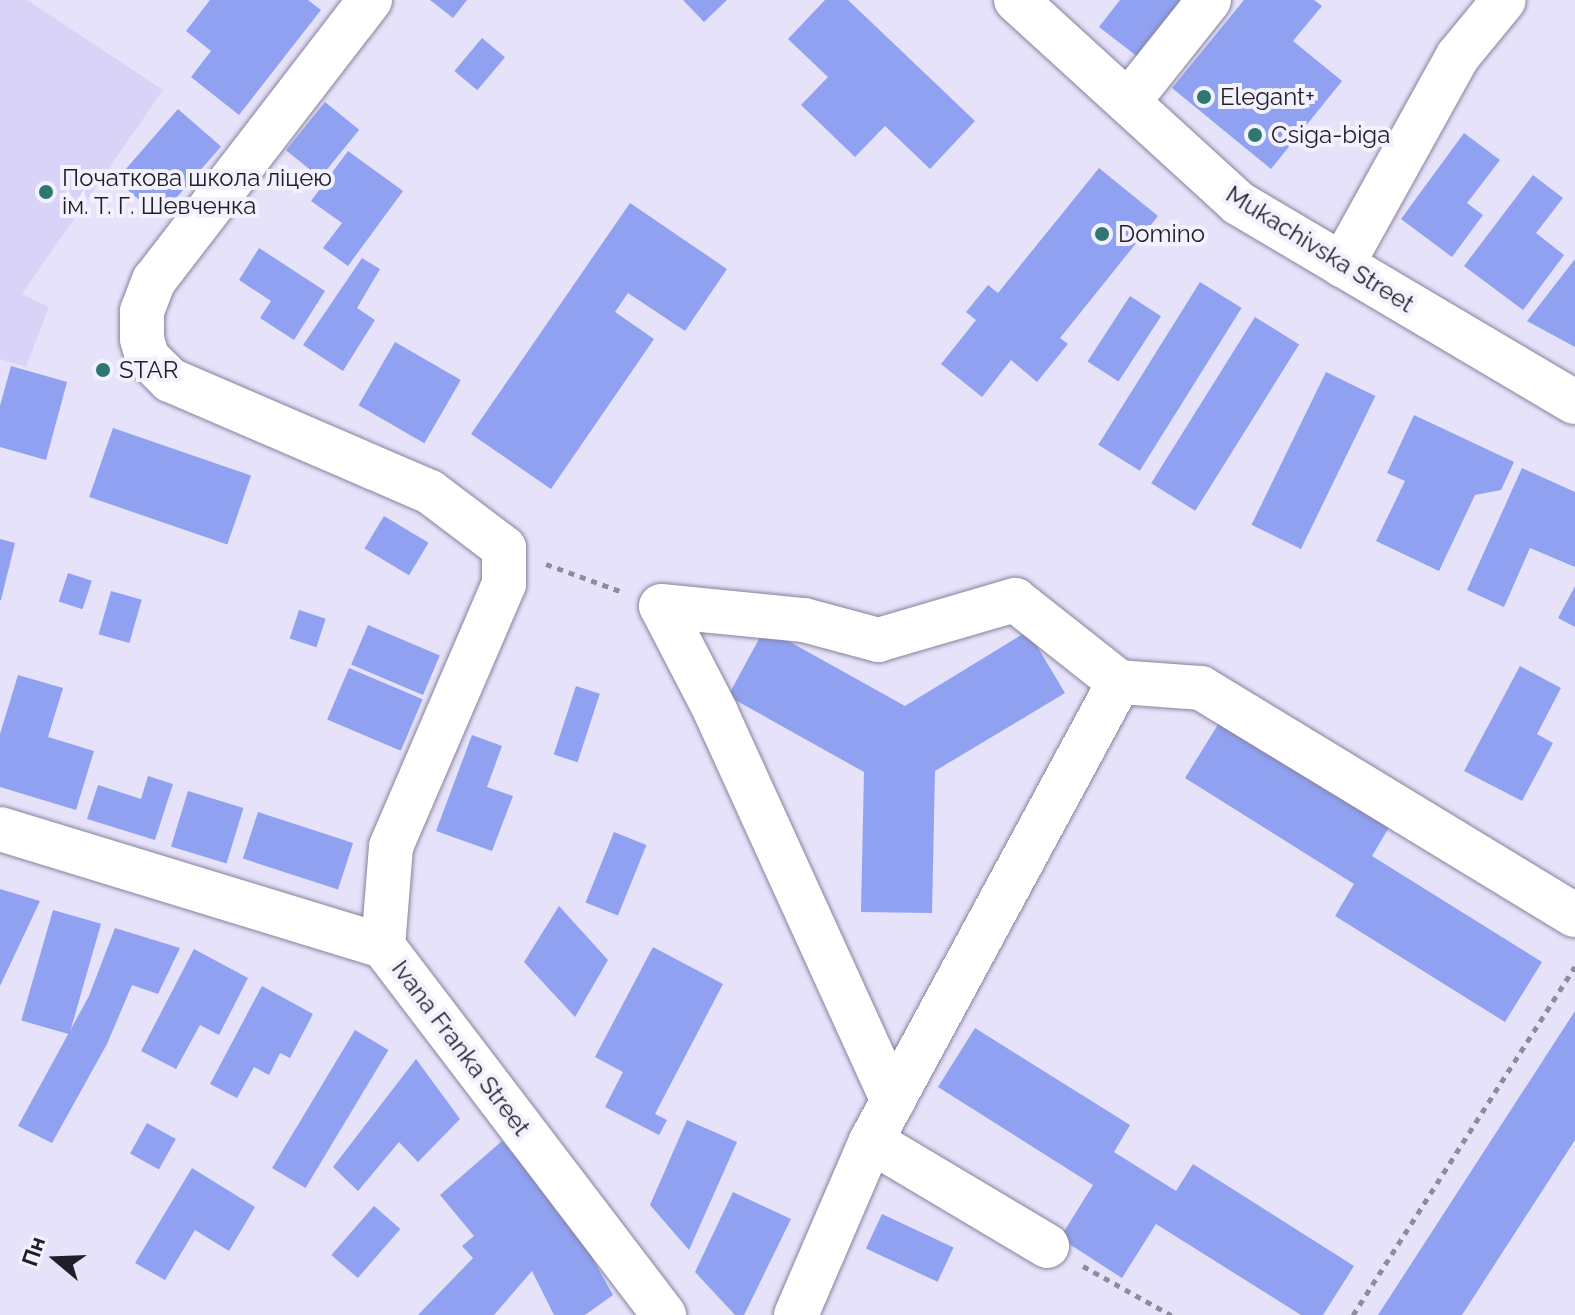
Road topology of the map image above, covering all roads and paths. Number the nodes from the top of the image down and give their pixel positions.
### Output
1 (370, 0) edge
2 (1016, 0) edge
3 (1209, 0) edge
4 (1504, 0) edge
5 (1128, 102) junction
6 (1342, 265) junction
7 (1575, 402) edge
8 (504, 548) junction
9 (661, 606) junction
10 (1119, 682) junction
11 (0, 829) edge
12 (1575, 915) edge
13 (383, 946) junction
14 (1575, 967) edge
15 (893, 1101) junction
16 (871, 1141) junction
17 (1047, 1246) joint
18 (664, 1315) edge
19 (796, 1315) edge
20 (1171, 1315) edge
21 (1353, 1315) edge

1 - 8 main road
2 - 5 main road, Mukachivska Street
3 - 5 main road
4 - 6 main road
5 - 6 main road, Mukachivska Street
6 - 7 main road, Mukachivska Street
8 - 9 path
8 - 13 main road
9 - 10 main road
9 - 15 main road
10 - 12 main road
10 - 15 main road
11 - 13 main road, Ivana Franka Street
13 - 18 main road, Ivana Franka Street
14 - 21 path
15 - 16 main road
16 - 17 main road
16 - 19 main road
17 - 20 path

